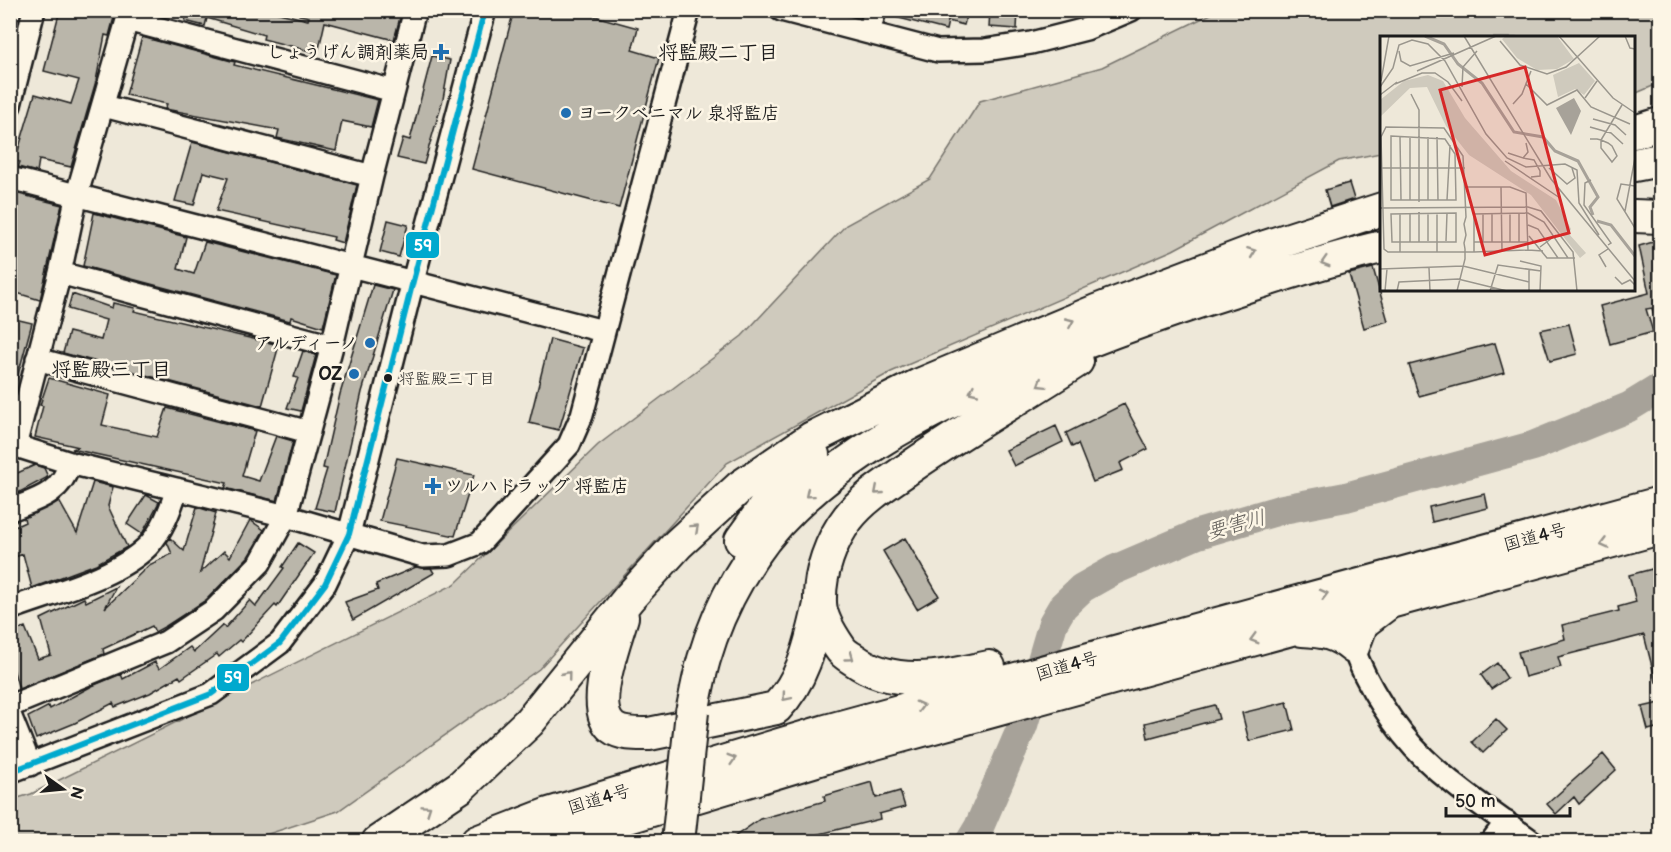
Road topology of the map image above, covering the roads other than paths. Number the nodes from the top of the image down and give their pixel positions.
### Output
1 (34, 10) edge
2 (415, 10) edge
3 (485, 10) edge
4 (689, 10) edge
5 (781, 10) edge
6 (875, 10) edge
7 (1131, 10) edge
8 (128, 15) edge
9 (869, 33) junction
10 (394, 91) junction
11 (10, 105) edge
12 (104, 106) junction
13 (1660, 124) edge
14 (1635, 132) edge
15 (1660, 160) edge
16 (1635, 165) edge
17 (372, 176) junction
18 (10, 178) edge
19 (1660, 180) edge
20 (1635, 185) edge
21 (77, 194) junction
22 (1380, 210) edge
23 (1635, 216) edge
24 (1660, 217) edge
25 (1380, 248) edge
26 (350, 264) junction
27 (60, 273) junction
28 (413, 281) junction
29 (1143, 319) junction
30 (603, 331) junction
31 (332, 346) junction
32 (38, 359) junction
33 (919, 385) junction
34 (309, 432) junction
35 (13, 445) edge
36 (70, 463) junction
37 (177, 489) junction
38 (1660, 503) edge
39 (10, 510) edge
40 (286, 516) junction
41 (1660, 528) edge
42 (349, 534) junction
43 (629, 598) junction
44 (1388, 603) junction
45 (820, 604) junction
46 (10, 609) edge
47 (1289, 629) junction
48 (1353, 647) junction
49 (1065, 670) junction
50 (1017, 682) junction
51 (10, 706) edge
52 (682, 713) junction
53 (10, 715) edge
54 (846, 751) junction
55 (20, 768) edge
56 (1506, 822) junction
57 (378, 842) edge
58 (477, 842) edge
59 (546, 842) edge
60 (610, 842) edge
61 (659, 842) edge
62 (678, 842) edge
63 (1491, 842) edge
64 (1533, 842) edge

1 - 11 street
2 - 10 street
3 - 28 street
4 - 30 street
5 - 9 street
6 - 9 street
7 - 9 street
8 - 10 street
8 - 12 street
10 - 17 street
12 - 17 street
12 - 21 street
13 - 14 highway
15 - 16 highway
17 - 26 street
18 - 21 street
19 - 20 highway
21 - 26 street
21 - 27 street
33 -> 22 highway
23 - 24 highway
25 -> 29 highway
26 - 28 street
26 - 31 street
27 - 31 street
27 - 32 street
28 - 30 street
28 - 42 street
29 -> 45 highway
29 -> 52 highway
30 - 42 street
31 - 34 street
32 - 34 street
32 - 35 street
43 -> 33 highway
33 - 52 highway
34 - 40 street
35 - 36 street
36 - 37 street
36 - 39 street
37 - 40 street
37 - 46 street
49 -> 38 highway, 国道4号
40 - 42 street
40 - 51 street
41 -> 44 highway, 国道4号
42 - 55 street
45 -> 43 highway
57 -> 43 highway
44 - 47 highway, 国道4号
44 - 48 highway
45 -> 50 highway
47 - 48 highway
47 -> 49 highway, 国道4号
48 - 56 street
49 - 50 highway
49 - 50 highway, 国道4号
50 - 54 highway, 国道4号
58 -> 50 highway, 国道4号
52 - 61 highway
52 - 62 highway, bridge
53 - 55 street
54 - 59 highway, 国道4号
54 - 60 highway
56 - 63 street
56 - 64 street

